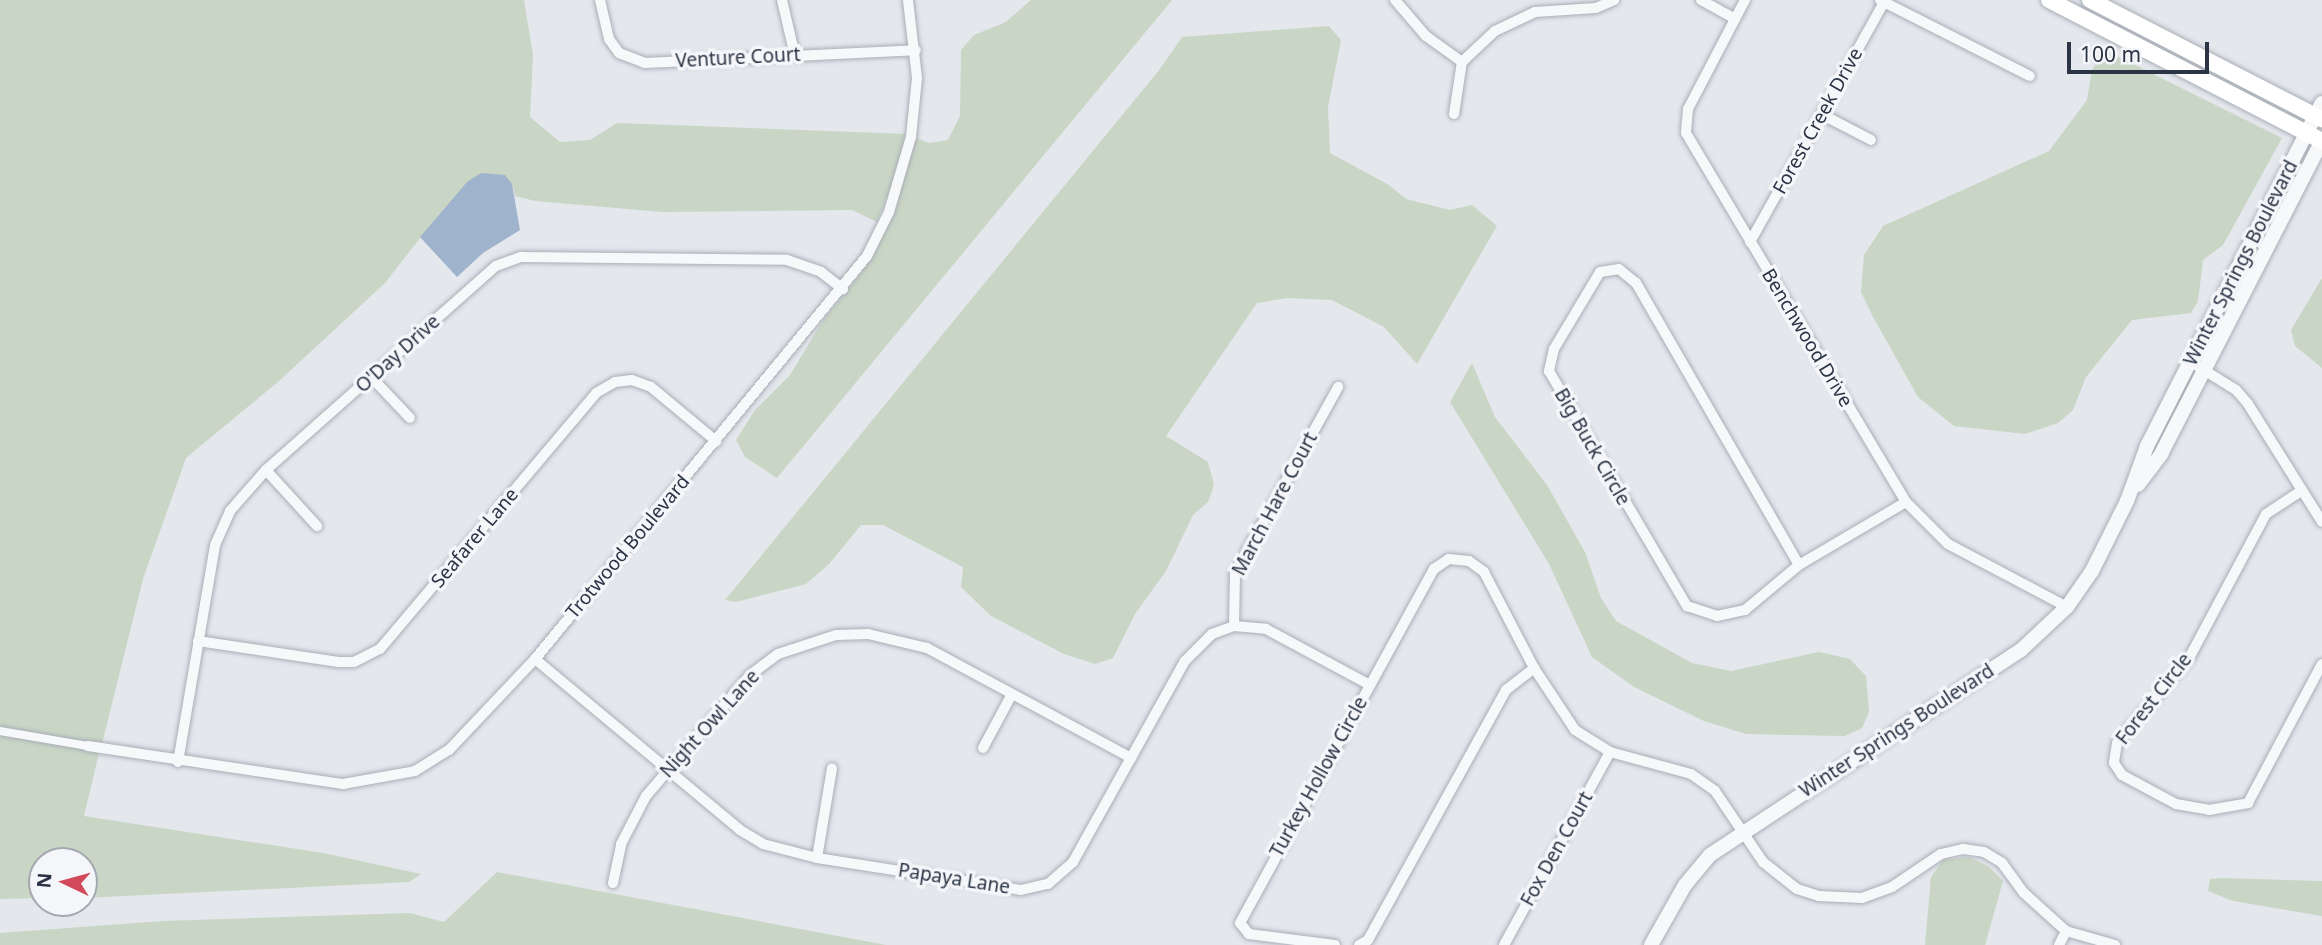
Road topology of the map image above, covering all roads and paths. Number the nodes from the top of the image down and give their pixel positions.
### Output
1 (600, 0) edge
2 (782, 0) edge
3 (908, 0) edge
4 (1395, 0) edge
5 (1614, 0) edge
6 (1701, 0) edge
7 (1745, 0) edge
8 (2049, 0) edge
9 (2091, 0) edge
10 (1883, 1) edge
11 (1735, 19) junction
12 (916, 50) junction
13 (795, 55) junction
14 (1462, 62) junction
15 (2031, 76) dead end
16 (2320, 113) edge
17 (1454, 114) dead end
18 (1823, 115) junction
19 (2318, 139) edge
20 (1871, 140) dead end
21 (1751, 242) junction
22 (842, 289) junction
23 (2191, 362) junction
24 (2205, 370) junction
25 (372, 378) junction
26 (1338, 387) dead end
27 (410, 418) dead end
28 (716, 441) junction
29 (266, 470) junction
30 (2301, 491) junction
31 (2127, 501) junction
32 (1906, 502) junction
33 (2322, 522) edge
34 (317, 526) dead end
35 (1799, 565) junction
36 (2067, 607) junction
37 (1234, 626) junction
38 (198, 641) junction
39 (535, 659) junction
40 (2322, 664) edge
41 (1534, 668) junction
42 (1370, 685) junction
43 (1012, 694) junction
44 (0, 730) edge
45 (88, 746) joint
46 (983, 748) dead end
47 (1610, 752) junction
48 (1131, 758) junction
49 (178, 762) junction
50 (832, 768) dead end
51 (668, 770) junction
52 (1745, 830) junction
53 (817, 858) junction
54 (613, 883) dead end
55 (2066, 931) junction
56 (1335, 945) edge
57 (1359, 945) edge
58 (1504, 945) edge
59 (1651, 945) edge
60 (2059, 945) edge
61 (2115, 945) edge

1 - 13 street, Venture Court
2 - 13 street
3 - 12 street, Trotwood Boulevard
4 - 14 street
5 - 14 street
6 - 11 street
7 - 11 street, Benchwood Drive
8 - 19 main road
9 - 16 main road
10 - 15 street
10 - 18 street, Forest Creek Drive
11 - 21 street, Benchwood Drive
12 - 13 street, Venture Court
12 - 22 street, Trotwood Boulevard
14 - 17 street
16 - 19 street, Winter Springs Boulevard
18 - 20 street
18 - 21 street, Forest Creek Drive
19 - 23 street, Winter Springs Boulevard
19 - 24 street, Winter Springs Boulevard
21 - 32 street, Benchwood Drive
22 - 25 street, O'Day Drive
22 - 28 street, Trotwood Boulevard
23 - 24 street
23 - 31 street, Winter Springs Boulevard
24 - 30 street
24 - 31 street, Winter Springs Boulevard
25 - 27 street
25 - 29 street, O'Day Drive
26 - 37 street, March Hare Court
28 - 38 street, Seafarer Lane
28 - 39 street, Trotwood Boulevard
29 - 34 street
29 - 38 street, O'Day Drive
30 - 33 street
30 - 40 street, Forest Circle
31 - 36 street, Winter Springs Boulevard
32 - 35 street, Big Buck Circle
32 - 36 street, Benchwood Drive
35 - 35 street, Big Buck Circle
36 - 52 street, Winter Springs Boulevard
37 - 42 street
37 - 48 street, Papaya Lane
38 - 49 street, O'Day Drive
39 - 49 street, Trotwood Boulevard
39 - 51 street, Papaya Lane
41 - 42 street, Turkey Hollow Circle
41 - 47 street
41 - 57 street
42 - 56 street, Turkey Hollow Circle
43 - 46 street
43 - 48 street, Night Owl Lane
43 - 51 street, Night Owl Lane
44 - 45 street
45 - 49 street, Trotwood Boulevard
47 - 52 street
47 - 58 street, Fox Den Court
48 - 53 street, Papaya Lane
50 - 53 street
51 - 53 street, Papaya Lane
51 - 54 street, Night Owl Lane
52 - 55 street
52 - 59 street, Winter Springs Boulevard
55 - 60 street
55 - 61 street

